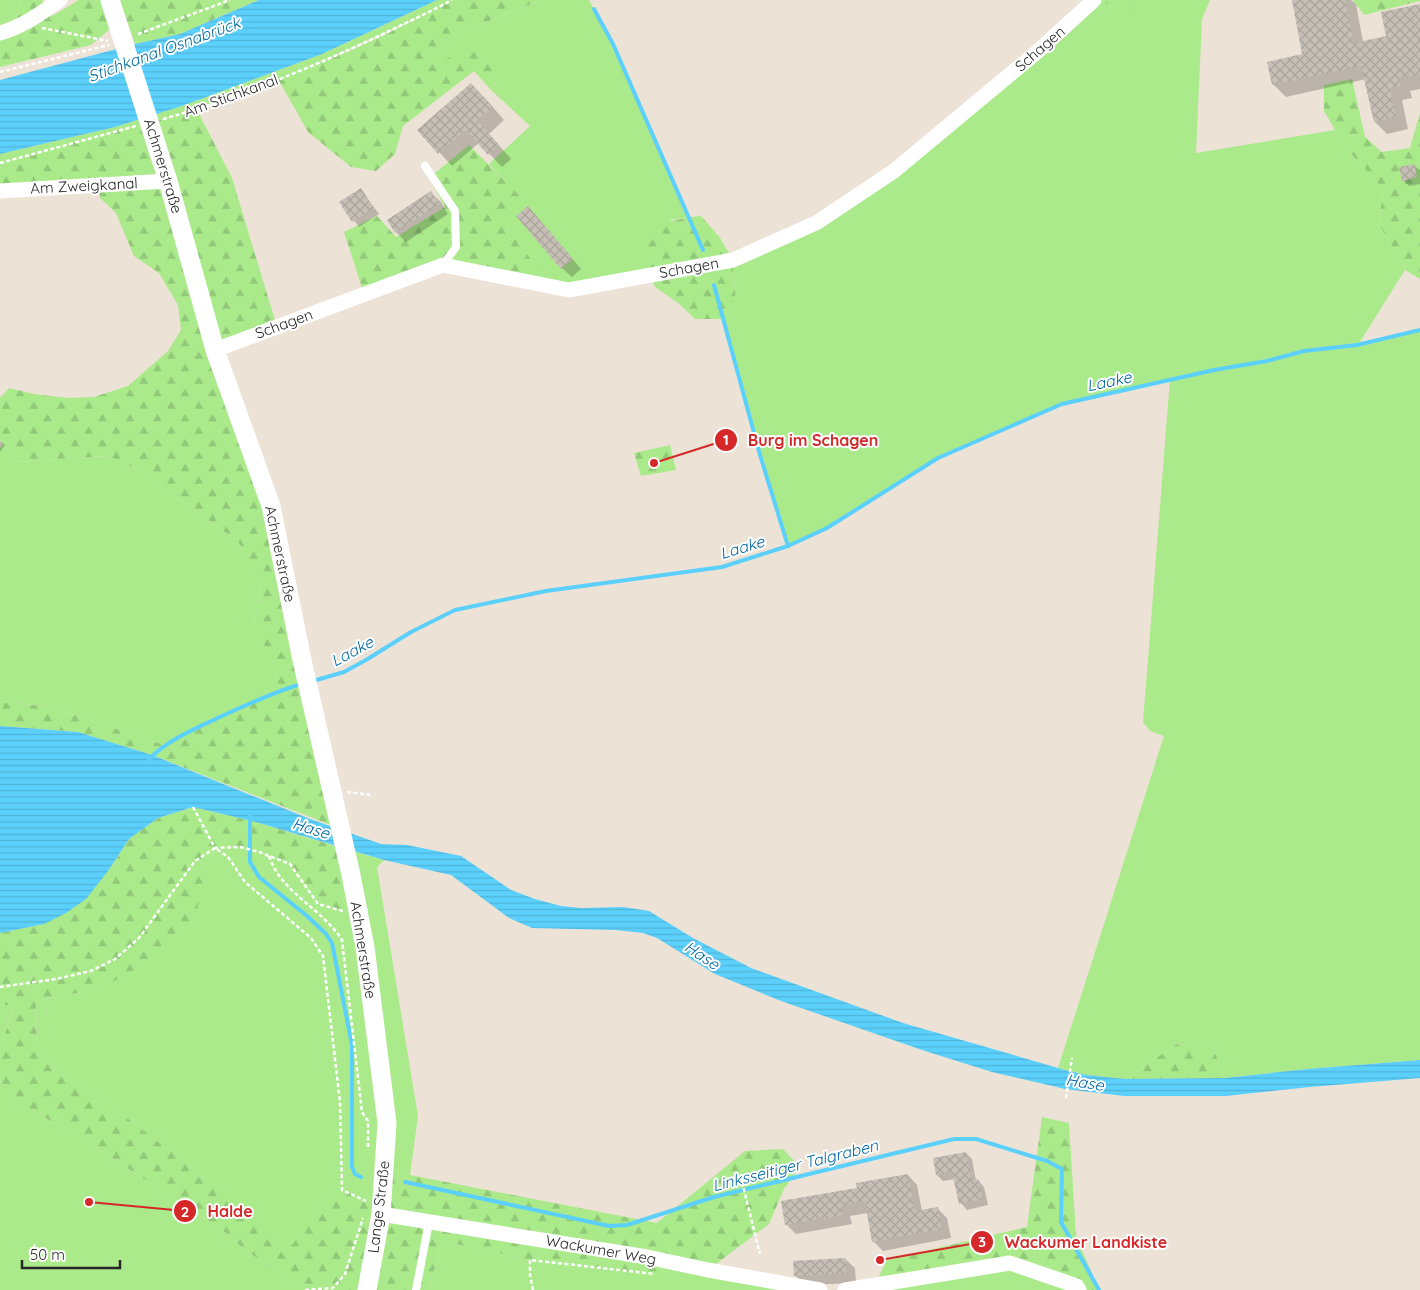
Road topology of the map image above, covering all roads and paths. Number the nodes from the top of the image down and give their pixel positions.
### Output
1 (110, 0) edge
2 (230, 0) edge
3 (452, 0) edge
4 (1094, 0) edge
5 (58, 1) edge
6 (38, 28) dead end
7 (0, 33) edge
8 (121, 36) junction
9 (0, 72) edge
10 (152, 125) junction
11 (0, 163) edge
12 (424, 166) dead end
13 (168, 181) junction
14 (0, 191) edge
15 (443, 265) junction
16 (216, 350) junction
17 (372, 795) dead end
18 (334, 796) junction
19 (193, 808) dead end
20 (215, 848) junction
21 (269, 856) junction
22 (359, 916) junction
23 (0, 987) edge
24 (1072, 1058) dead end
25 (1066, 1098) dead end
26 (387, 1123) joint
27 (368, 1156) dead end
28 (742, 1183) dead end
29 (369, 1196) dead end
30 (372, 1215) junction
31 (429, 1222) junction
32 (760, 1254) dead end
33 (659, 1275) dead end
34 (305, 1290) edge
35 (368, 1290) edge
36 (416, 1290) edge
37 (533, 1290) edge
38 (820, 1290) edge
39 (845, 1290) edge
40 (1080, 1290) edge

1 - 8 street, Achmerstraße
2 - 8 path
3 - 10 path, Am Stichkanal
4 - 15 street, Schagen
5 - 7 street
6 - 8 path
8 - 9 path
8 - 10 street, Achmerstraße
10 - 11 path, Am Stichkanal
10 - 13 street, Achmerstraße
12 - 15 lane
13 - 14 street, Am Zweigkanal
13 - 16 street, Achmerstraße
15 - 16 street, Schagen
16 - 18 street, Achmerstraße
17 - 18 path
18 - 22 street, Achmerstraße
19 - 20 path
20 - 21 path
20 - 23 path
20 - 29 path
21 - 22 path
21 - 27 path
22 - 26 street, Achmerstraße
24 - 25 path
26 - 30 street, Lange Straße
28 - 32 path
30 - 31 street, Wackumer Weg
30 - 34 path
30 - 35 street, Lange Straße
31 - 36 lane
31 - 38 street, Wackumer Weg
33 - 37 path
39 - 40 street

